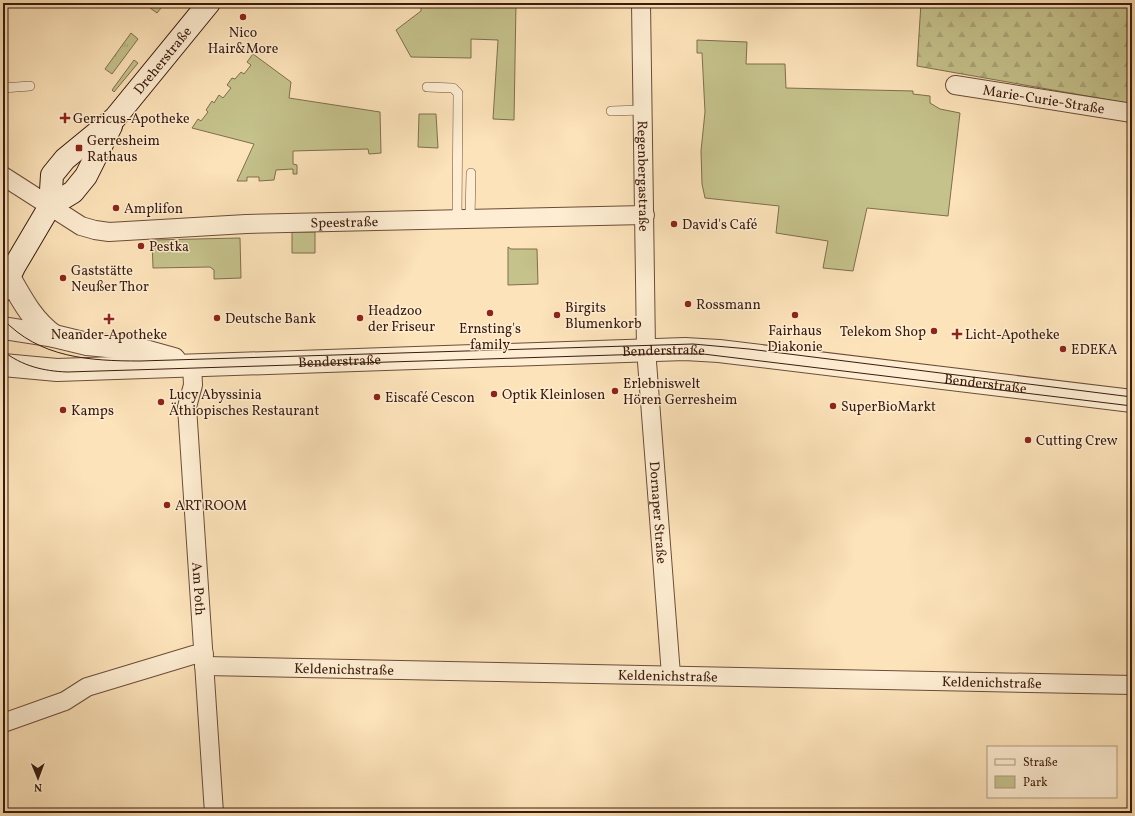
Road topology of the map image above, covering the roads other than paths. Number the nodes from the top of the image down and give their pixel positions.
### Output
1 (209, 3) edge
2 (641, 3) edge
3 (955, 85) dead end
4 (30, 86) dead end
5 (427, 87) dead end
6 (3, 88) edge
7 (611, 110) dead end
8 (643, 110) junction
9 (1132, 113) edge
10 (471, 173) dead end
11 (3, 176) edge
12 (50, 206) junction
13 (645, 215) junction
14 (464, 219) junction
15 (6, 283) edge
16 (3, 328) edge
17 (54, 336) junction
18 (646, 349) junction
19 (192, 364) junction
20 (3, 365) edge
21 (1132, 401) edge
22 (204, 660) junction
23 (671, 676) junction
24 (1132, 685) edge
25 (3, 723) edge
26 (214, 813) edge

1 - 12 street, Dreherstraße
2 - 8 street, Regenbergastraße
3 - 9 street, Marie-Curie-Straße
4 - 6 lane
5 - 14 lane
7 - 8 lane
8 - 13 street, Regenbergastraße
10 - 14 lane
11 - 12 street, Speestraße
12 - 14 street, Speestraße
12 - 15 street, Dreherstraße
13 - 14 street, Speestraße
13 - 18 street, Regenbergastraße
15 - 17 street, Benderstraße
16 - 17 street, Benderstraße
17 - 19 street, Benderstraße
18 - 19 street, Benderstraße
18 - 21 street, Benderstraße
18 - 23 street, Dornaper Straße
19 - 20 street, Benderstraße
19 - 22 street, Am Poth
22 - 23 street, Keldenichstraße
22 - 25 street, Keldenichstraße
22 - 26 street, Am Poth
23 - 24 street, Keldenichstraße

